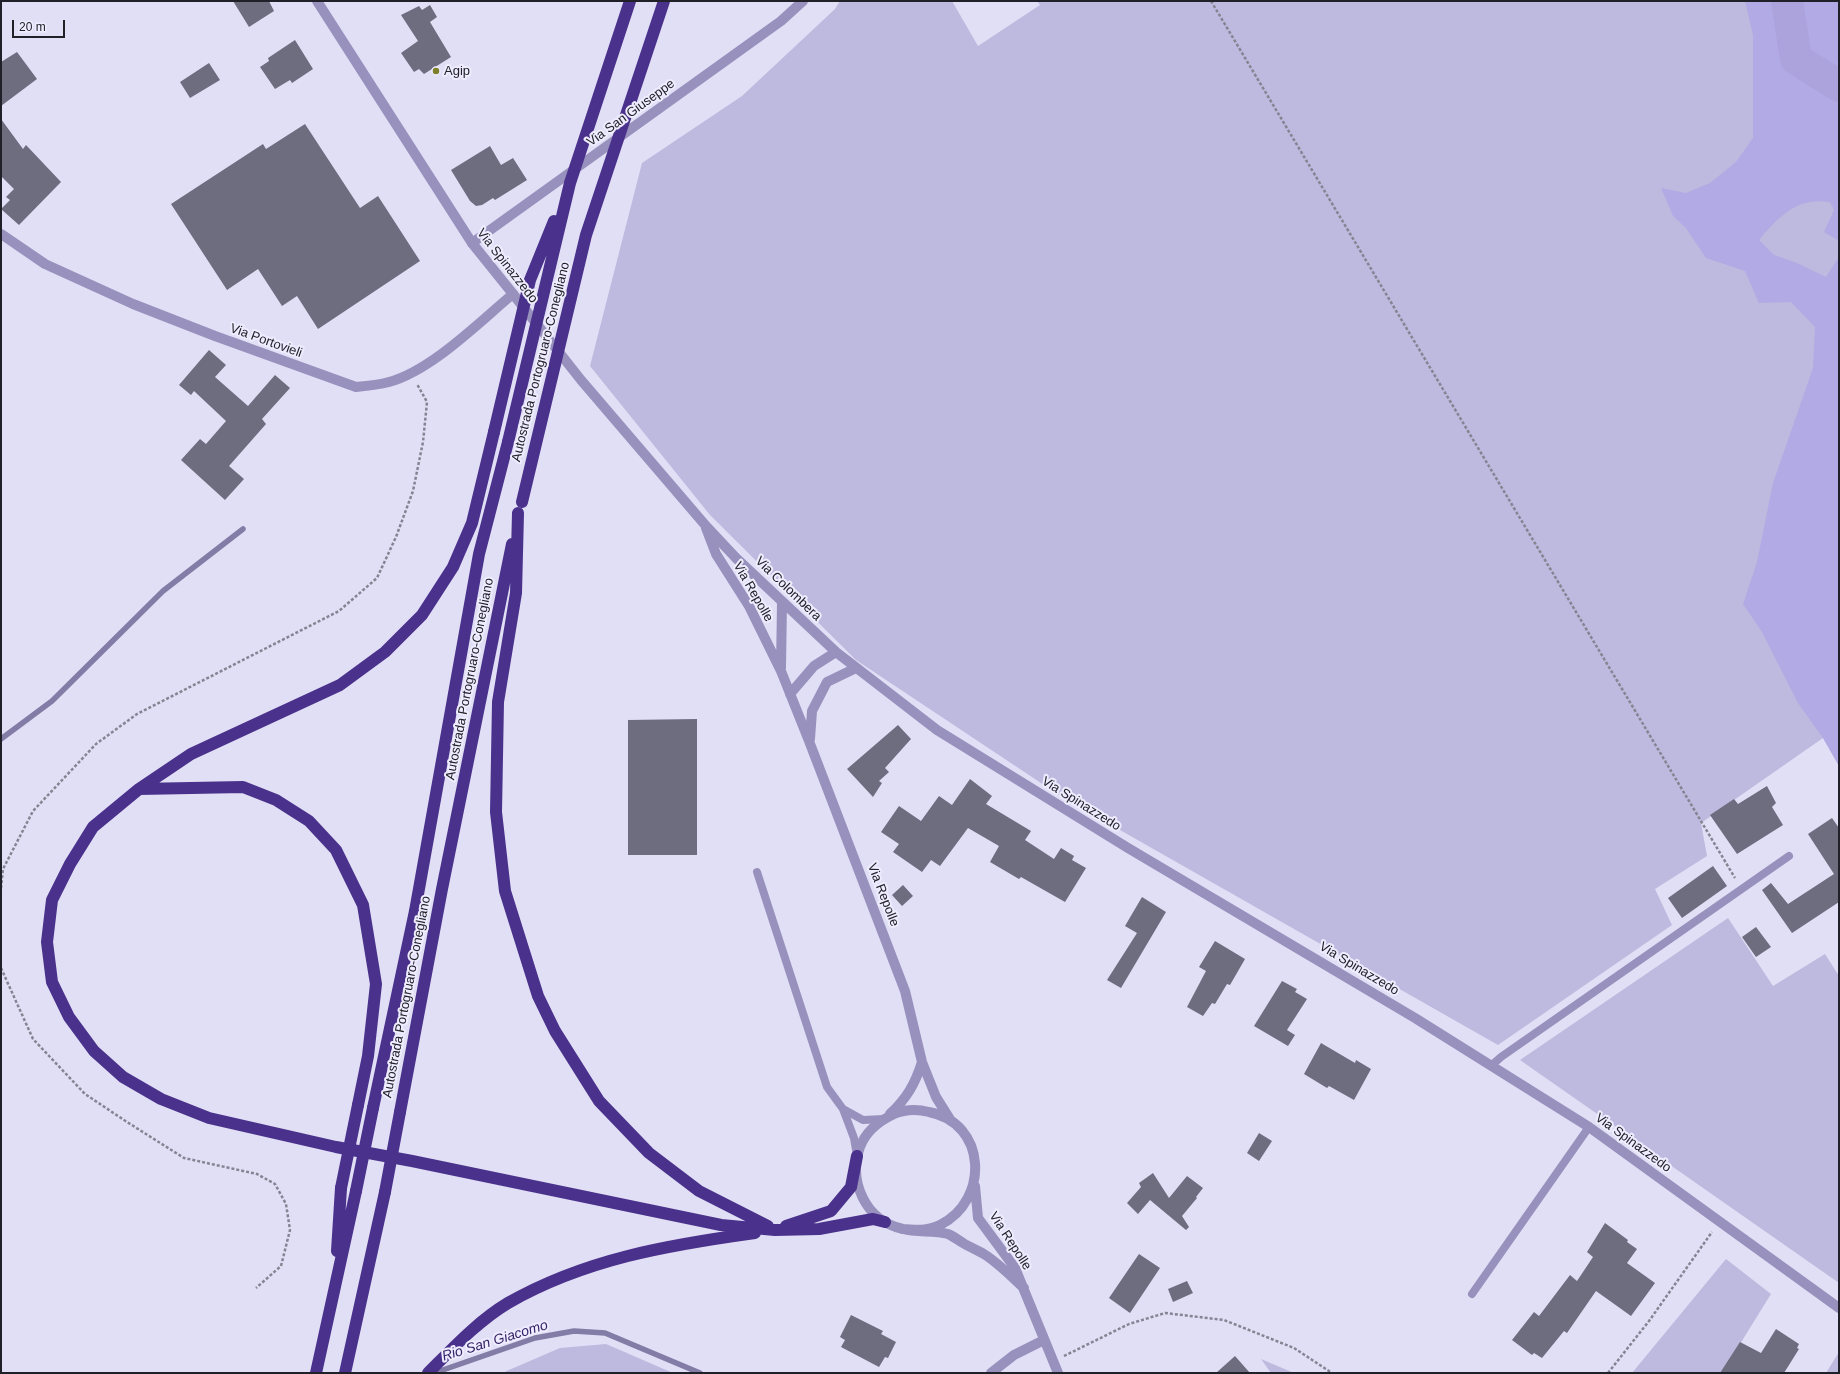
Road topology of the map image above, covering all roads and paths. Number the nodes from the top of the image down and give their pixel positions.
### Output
1 (317, 1) edge
2 (630, 1) edge
3 (664, 1) edge
4 (803, 1) edge
5 (1211, 1) edge
6 (570, 183) junction
7 (1, 234) edge
8 (472, 243) junction
9 (513, 294) junction
10 (412, 373) junction
11 (520, 508) junction
12 (706, 526) junction
13 (782, 602) junction
14 (836, 652) junction
15 (856, 668) junction
16 (781, 671) junction
17 (790, 694) junction
18 (809, 741) junction
19 (139, 789) junction
20 (1789, 856) dead end
21 (757, 872) dead end
22 (1, 888) edge
23 (1742, 890) junction
24 (1, 968) edge
25 (922, 1062) junction
26 (1492, 1065) junction
27 (843, 1109) junction
28 (884, 1119) junction
29 (951, 1121) junction
30 (1589, 1127) junction
31 (857, 1156) junction
32 (975, 1184) junction
33 (885, 1222) junction
34 (1720, 1222) junction
35 (902, 1229) junction
36 (775, 1230) junction
37 (256, 1288) dead end
38 (1024, 1288) junction
39 (1472, 1294) dead end
40 (333, 1297) junction
41 (1839, 1308) edge
42 (1044, 1340) junction
43 (1053, 1362) junction
44 (316, 1373) edge
45 (345, 1373) edge
46 (428, 1373) edge
47 (991, 1373) edge
48 (1058, 1373) edge
49 (1332, 1373) edge
50 (1608, 1373) edge

1 - 8 street, Via Spinazzedo
2 - 6 highway, Autostrada Portogruaro-Conegliano, bridge
3 - 11 highway, Autostrada Portogruaro-Conegliano, bridge
4 - 8 street, Via San Giuseppe
5 - 23 path
6 - 19 highway, bridge
6 - 40 highway, Autostrada Portogruaro-Conegliano, bridge
7 - 10 street, Via Portovieli
8 - 9 street, Via Spinazzedo
9 - 10 street, Via Portovieli
9 - 12 street, Via Spinazzedo
10 - 22 path
11 - 36 highway
11 - 45 highway, Autostrada Portogruaro-Conegliano, bridge
12 - 13 street, Via Colombera
12 - 16 street, Via Repolle
13 - 14 street, Via Colombera
13 - 16 street, Via Repolle
14 - 15 street, Via Colombera
14 - 17 street
15 - 18 street, Via Repolle
15 - 26 street, Via Spinazzedo
16 - 17 street, Via Repolle
17 - 18 street, Via Repolle
18 - 25 street, Via Repolle
19 - 36 highway
19 - 40 highway, bridge
20 - 23 lane
21 - 27 lane
23 - 26 lane
24 - 37 path
25 - 28 street, Via Repolle
25 - 29 street, Via Repolle
26 - 30 street, Via Spinazzedo
27 - 28 lane
27 - 31 lane
28 - 29 street, Via Repolle
28 - 31 street, Via Repolle
29 - 32 street, Via Repolle
30 - 34 street, Via Spinazzedo
30 - 39 lane
31 - 33 street, Via Repolle
31 - 36 highway
32 - 35 street, Via Repolle
32 - 38 street, Via Repolle
33 - 35 street, Via Repolle
33 - 36 highway
34 - 41 street, Via Spinazzedo
34 - 50 path
35 - 38 street, Via Repolle
36 - 46 highway
38 - 42 street, Via Repolle
40 - 44 highway, Autostrada Portogruaro-Conegliano
42 - 43 street, Via Repolle
42 - 47 street
43 - 48 street, Via Repolle
43 - 49 path

